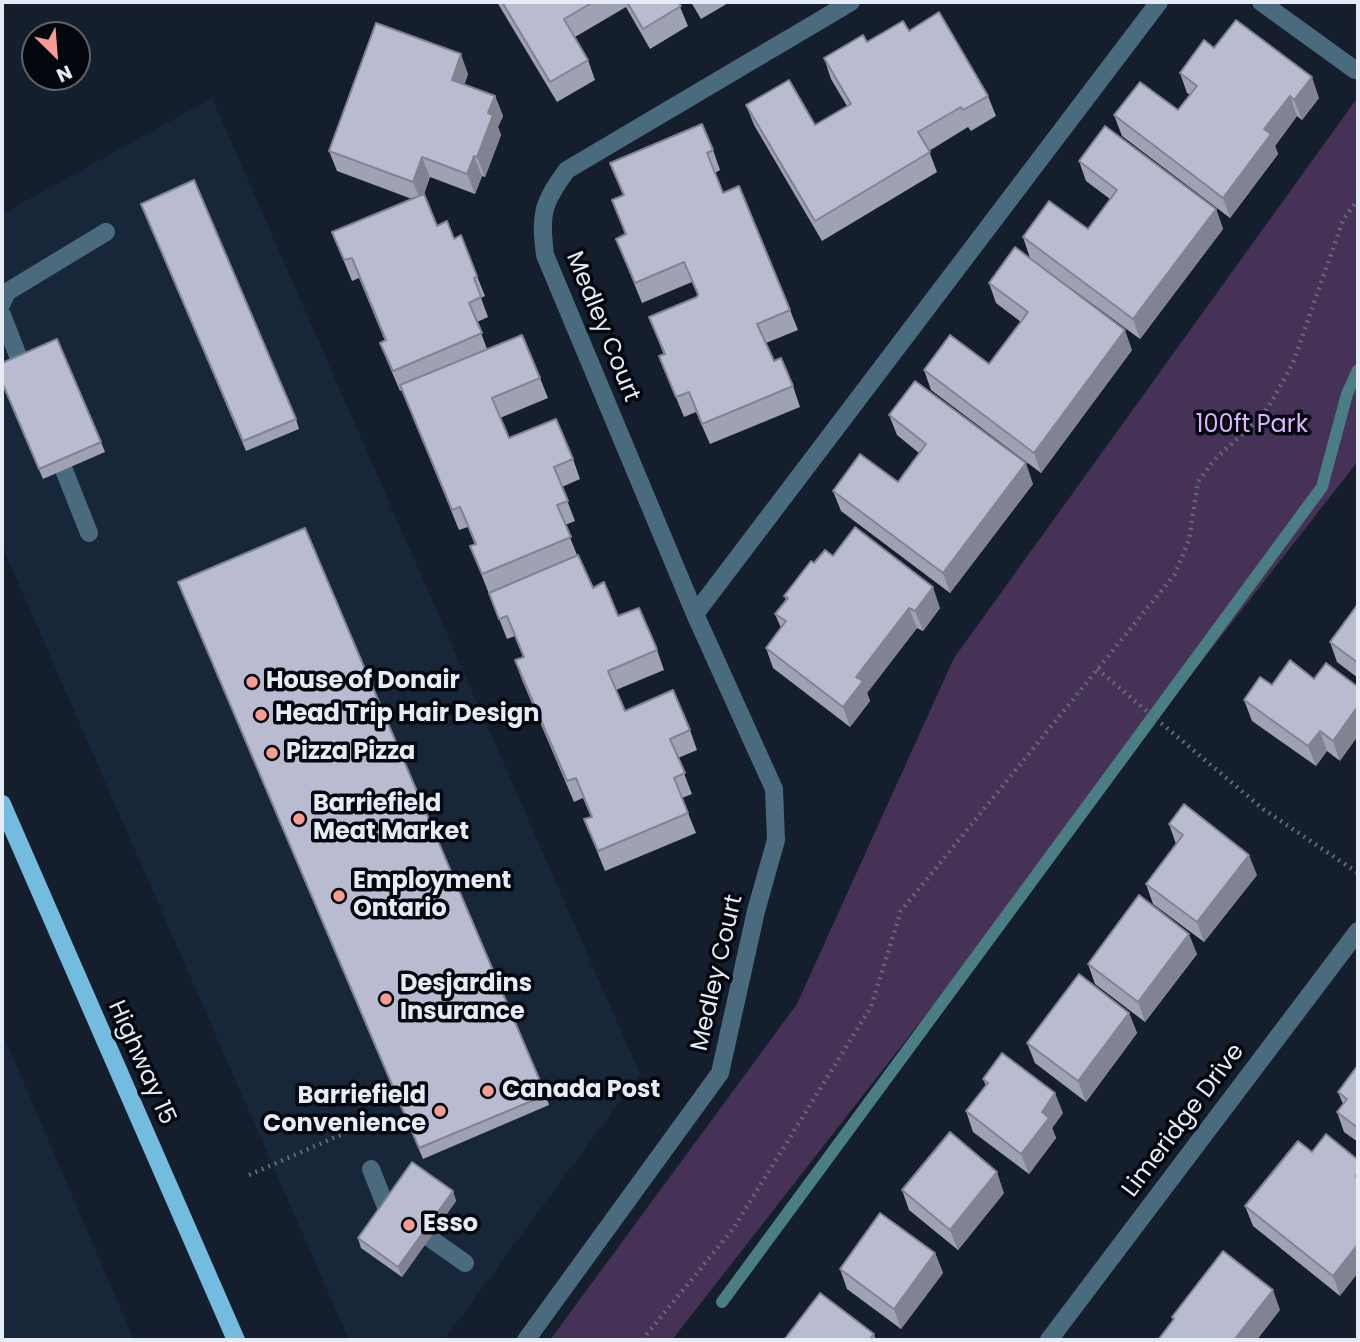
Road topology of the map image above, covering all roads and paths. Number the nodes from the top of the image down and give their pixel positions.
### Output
1 (850, 2) edge
2 (1159, 2) edge
3 (1261, 2) edge
4 (1355, 70) dead end
5 (1358, 200) edge
6 (106, 232) dead end
7 (2, 303) edge
8 (2, 315) edge
9 (22, 366) edge
10 (64, 470) edge
11 (89, 533) dead end
12 (695, 614) junction
13 (1097, 669) junction
14 (2, 804) edge
15 (1358, 873) edge
16 (1358, 931) edge
17 (354, 1129) dead end
18 (371, 1169) dead end
19 (249, 1175) dead end
20 (465, 1263) dead end
21 (236, 1340) edge
22 (526, 1340) edge
23 (642, 1340) edge
24 (1049, 1340) edge

1 - 12 street, Medley Court
2 - 12 street
3 - 4 street
5 - 13 path
6 - 7 street
8 - 9 street
10 - 11 street
12 - 22 street, Medley Court
13 - 15 path
13 - 23 path
14 - 21 main road, Highway 15
16 - 24 street, Limeridge Drive
17 - 19 path
18 - 20 street

